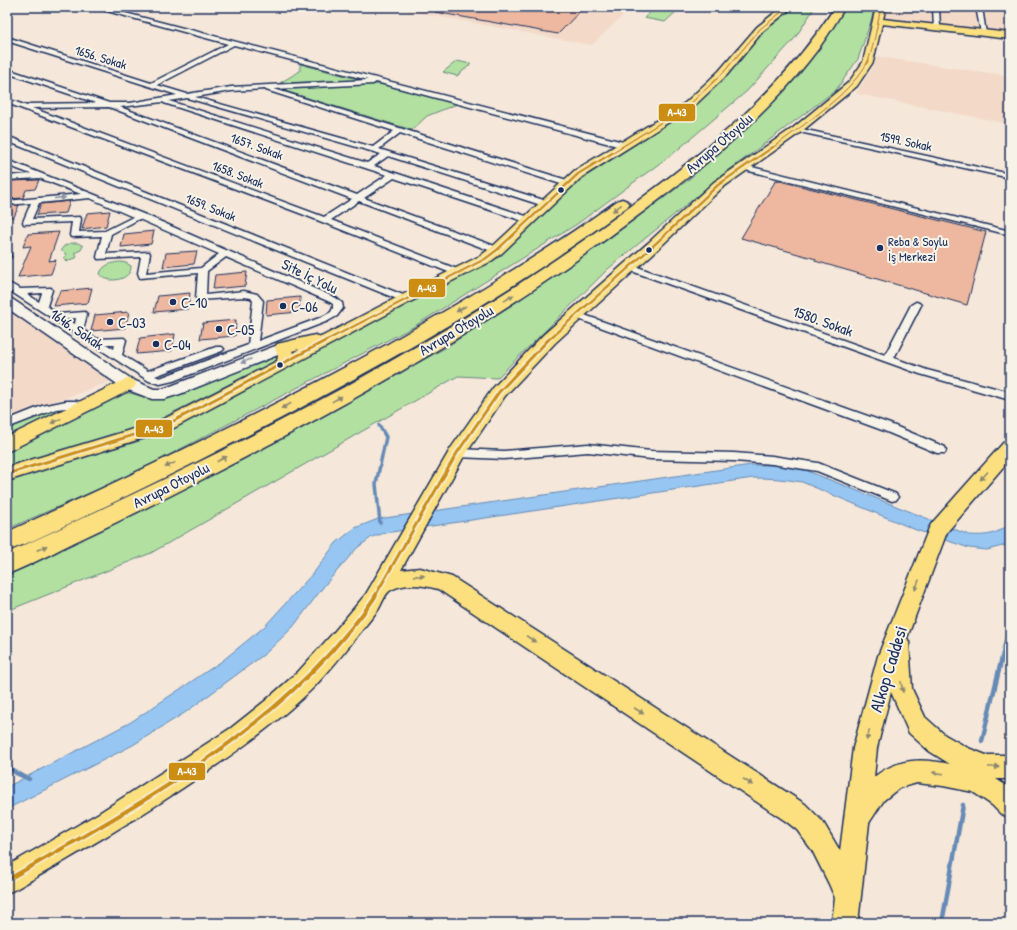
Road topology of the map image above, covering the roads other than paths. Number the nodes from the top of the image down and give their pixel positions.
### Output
1 (95, 7) edge
2 (788, 7) edge
3 (825, 7) edge
4 (840, 7) edge
5 (936, 7) edge
6 (979, 7) edge
7 (880, 14) edge
8 (937, 28) junction
9 (984, 33) junction
10 (1010, 36) edge
11 (7, 39) edge
12 (234, 43) junction
13 (7, 71) edge
14 (384, 82) junction
15 (152, 85) junction
16 (268, 87) junction
17 (189, 97) junction
18 (7, 101) edge
19 (162, 101) junction
20 (7, 104) edge
21 (22, 106) junction
22 (111, 106) junction
23 (399, 130) junction
24 (797, 130) junction
25 (7, 138) edge
26 (624, 145) junction
27 (374, 149) junction
28 (387, 152) junction
29 (7, 162) edge
30 (368, 166) junction
31 (744, 167) junction
32 (393, 174) junction
33 (39, 175) junction
34 (1010, 176) edge
35 (7, 178) edge
36 (567, 183) junction
37 (92, 196) junction
38 (359, 198) junction
39 (36, 200) junction
40 (7, 203) edge
41 (547, 204) junction
42 (140, 216) junction
43 (325, 220) junction
44 (529, 220) junction
45 (107, 233) junction
46 (1010, 233) edge
47 (497, 250) junction
48 (225, 254) junction
49 (629, 267) junction
50 (202, 270) junction
51 (459, 273) junction
52 (7, 285) edge
53 (19, 292) junction
54 (405, 299) junction
55 (7, 302) edge
56 (916, 305) dead end
57 (42, 307) junction
58 (576, 315) junction
59 (57, 317) junction
60 (78, 330) junction
61 (343, 333) junction
62 (295, 338) junction
63 (96, 342) junction
64 (253, 347) junction
65 (219, 350) dead end
66 (281, 350) junction
67 (117, 356) junction
68 (888, 359) junction
69 (147, 375) junction
70 (128, 384) junction
71 (1010, 396) edge
72 (86, 407) junction
73 (7, 424) edge
74 (7, 446) edge
75 (1010, 447) edge
76 (942, 450) dead end
77 (457, 453) junction
78 (7, 474) edge
79 (892, 497) dead end
80 (7, 542) edge
81 (7, 564) edge
82 (381, 585) junction
83 (897, 635) junction
84 (1010, 767) edge
85 (1010, 805) edge
86 (857, 820) junction
87 (14, 873) edge
88 (7, 889) edge
89 (848, 898) junction
90 (845, 923) edge

1 - 12 street
2 - 26 main road
3 -> 80 highway, Avrupa Otoyolu
81 -> 4 highway, Avrupa Otoyolu
5 - 8 street
6 - 9 street
7 - 8 main road
7 - 24 main road
8 - 9 main road
9 - 10 main road
11 - 15 street, 1656. Sokak
12 - 14 street
12 - 15 street
13 - 22 street, 1657. Sokak
14 - 16 street
14 - 26 street
15 - 17 street, 1656. Sokak
16 - 17 street
16 - 23 street
17 - 19 street
17 - 27 street, 1656. Sokak
18 - 21 street, 1658. Sokak
19 - 22 street
19 - 30 street
20 - 21 street
21 - 22 street
21 - 43 street, 1658. Sokak
22 - 38 street, 1657. Sokak
23 - 27 street
23 - 36 street
24 - 31 main road
24 - 34 street, 1599. Sokak
25 - 54 street, 1659. Sokak
26 - 36 main road
27 - 28 street, 1656. Sokak
28 - 30 street
28 - 41 street, 1656. Sokak
29 - 33 street, Site İç Yolu
30 - 32 street
31 - 46 street
31 - 49 main road
32 - 38 street
32 - 44 street
33 - 35 street, Site İç Yolu
33 - 37 street, Site İç Yolu
36 - 41 main road
39 -> 37 street, Site İç Yolu
37 - 42 street, Site İç Yolu
38 - 43 street
38 - 47 street, 1657. Sokak
39 - 40 street, Site İç Yolu
39 - 45 street
41 - 44 main road
42 - 45 street
42 - 48 street, Site İç Yolu
43 - 51 street, 1658. Sokak
44 - 47 main road
45 - 50 street
47 - 51 main road
48 - 50 street
48 - 62 street, Site İç Yolu
49 - 58 main road
49 - 68 street, 1580. Sokak
50 - 64 street
51 - 54 main road
52 - 53 street
53 - 57 street
53 - 57 street
54 - 61 main road
55 - 70 street, 1646. Sokak
56 - 68 street
57 - 59 street
58 - 76 street
58 - 77 main road
59 - 60 street
59 - 60 street
60 - 63 street
61 - 62 main road
61 - 66 main road
62 - 66 main road
63 - 67 street
63 - 67 street
64 - 66 street
64 - 69 street
65 - 69 street
66 -> 70 street, 1646. Sokak
66 - 78 main road
67 - 69 street
68 - 71 street, 1580. Sokak
70 - 72 main road
72 - 73 street
72 -> 74 main road
75 -> 83 main road, Alkop Caddesi
77 - 79 street
77 - 82 main road
82 - 87 main road
82 -> 89 main road
83 -> 84 main road
83 -> 86 main road, Alkop Caddesi
85 -> 86 main road
86 - 89 main road, Alkop Caddesi
87 - 88 main road
89 - 90 main road, Alkop Caddesi

